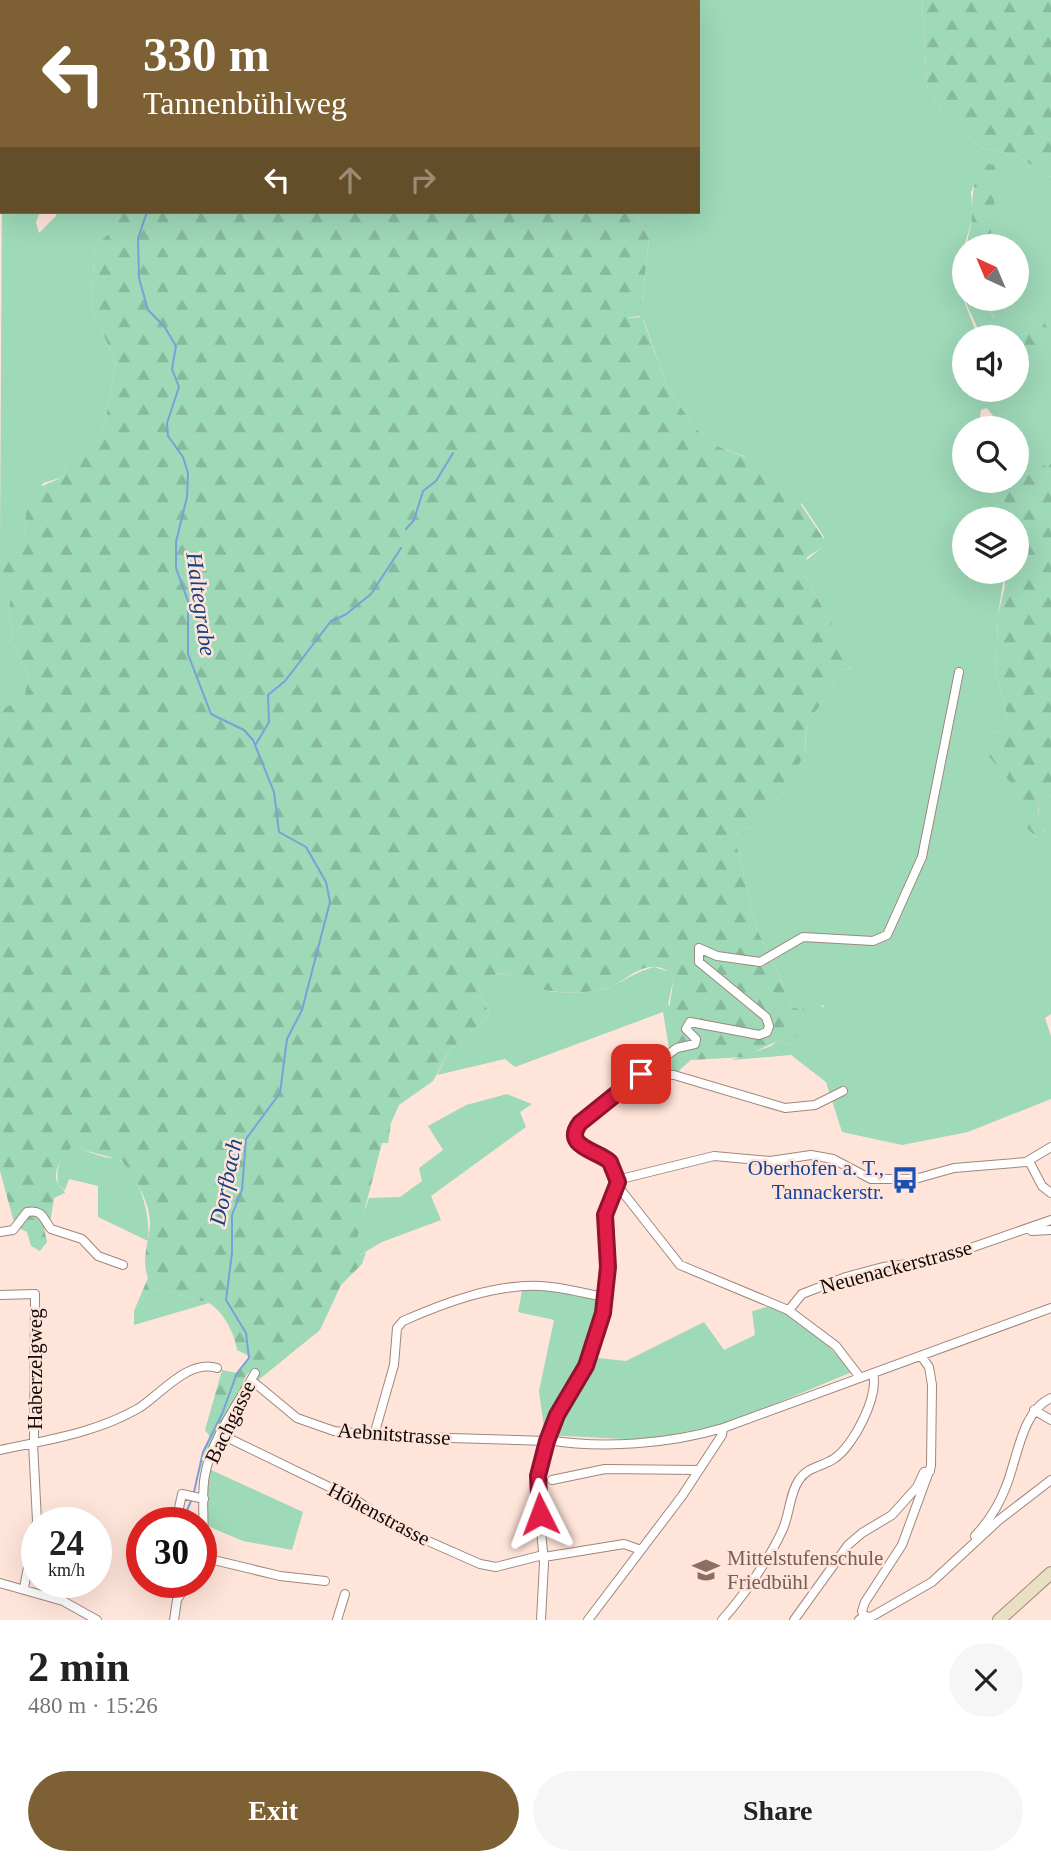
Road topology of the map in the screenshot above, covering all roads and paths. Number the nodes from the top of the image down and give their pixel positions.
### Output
1 (959, 672) dead end
2 (641, 1074) junction
3 (843, 1091) dead end
4 (1051, 1147) edge
5 (1028, 1161) junction
6 (617, 1183) junction
7 (1051, 1193) edge
8 (1051, 1220) edge
9 (1030, 1230) junction
10 (1051, 1230) edge
11 (0, 1232) edge
12 (123, 1265) dead end
13 (0, 1296) edge
14 (604, 1297) junction
15 (1051, 1308) edge
16 (789, 1310) junction
17 (921, 1356) junction
18 (217, 1368) dead end
19 (255, 1373) dead end
20 (873, 1373) junction
21 (859, 1376) junction
22 (256, 1384) dead end
23 (1051, 1398) edge
24 (1034, 1410) junction
25 (1051, 1420) edge
26 (723, 1428) junction
27 (220, 1434) junction
28 (374, 1435) junction
29 (547, 1441) junction
30 (33, 1443) junction
31 (0, 1450) edge
32 (698, 1470) junction
33 (930, 1471) junction
34 (552, 1479) dead end
35 (1051, 1480) edge
36 (192, 1497) junction
37 (36, 1507) edge
38 (186, 1507) edge
39 (194, 1507) edge
40 (641, 1550) junction
41 (543, 1556) junction
42 (217, 1560) edge
43 (1051, 1573) edge
44 (937, 1578) junction
45 (325, 1581) dead end
46 (2, 1582) edge
47 (21, 1587) edge
48 (345, 1594) dead end
49 (53, 1598) edge
50 (178, 1598) edge
51 (862, 1618) edge
52 (97, 1620) edge
53 (174, 1620) edge
54 (337, 1620) edge
55 (541, 1620) edge
56 (588, 1620) edge
57 (722, 1620) edge
58 (794, 1620) edge
59 (999, 1620) edge

1 - 2 street
2 - 3 street
2 - 6 street
4 - 5 street
5 - 6 street
5 - 7 street
6 - 14 street
6 - 16 street
8 - 9 street, Neuenackerstrasse
9 - 10 street
9 - 16 street, Neuenackerstrasse
11 - 12 street
13 - 30 street, Haberzelgweg
14 - 28 street
14 - 29 street
15 - 17 street, Aebnitstrasse
16 - 21 street
17 - 20 street, Aebnitstrasse
17 - 33 street
18 - 30 street
19 - 27 street, Bachgasse
20 - 21 street, Aebnitstrasse
20 - 57 street
21 - 26 street, Aebnitstrasse
22 - 28 street, Aebnitstrasse
23 - 24 street
24 - 25 street
24 - 44 street
26 - 29 street, Aebnitstrasse
26 - 32 street
27 - 36 street, Bachgasse
27 - 41 street, Höhenstrasse
28 - 29 street, Aebnitstrasse
29 - 41 street
30 - 31 street
30 - 37 street, Haberzelgweg
32 - 34 street
32 - 40 street
33 - 51 street
33 - 58 street
35 - 44 street
36 - 38 street
36 - 39 street, Bachgasse
40 - 41 street, Höhenstrasse
40 - 56 street
41 - 55 street
42 - 45 street
43 - 59 main road
44 - 51 street
46 - 47 street
48 - 54 street
49 - 52 street
50 - 53 street

